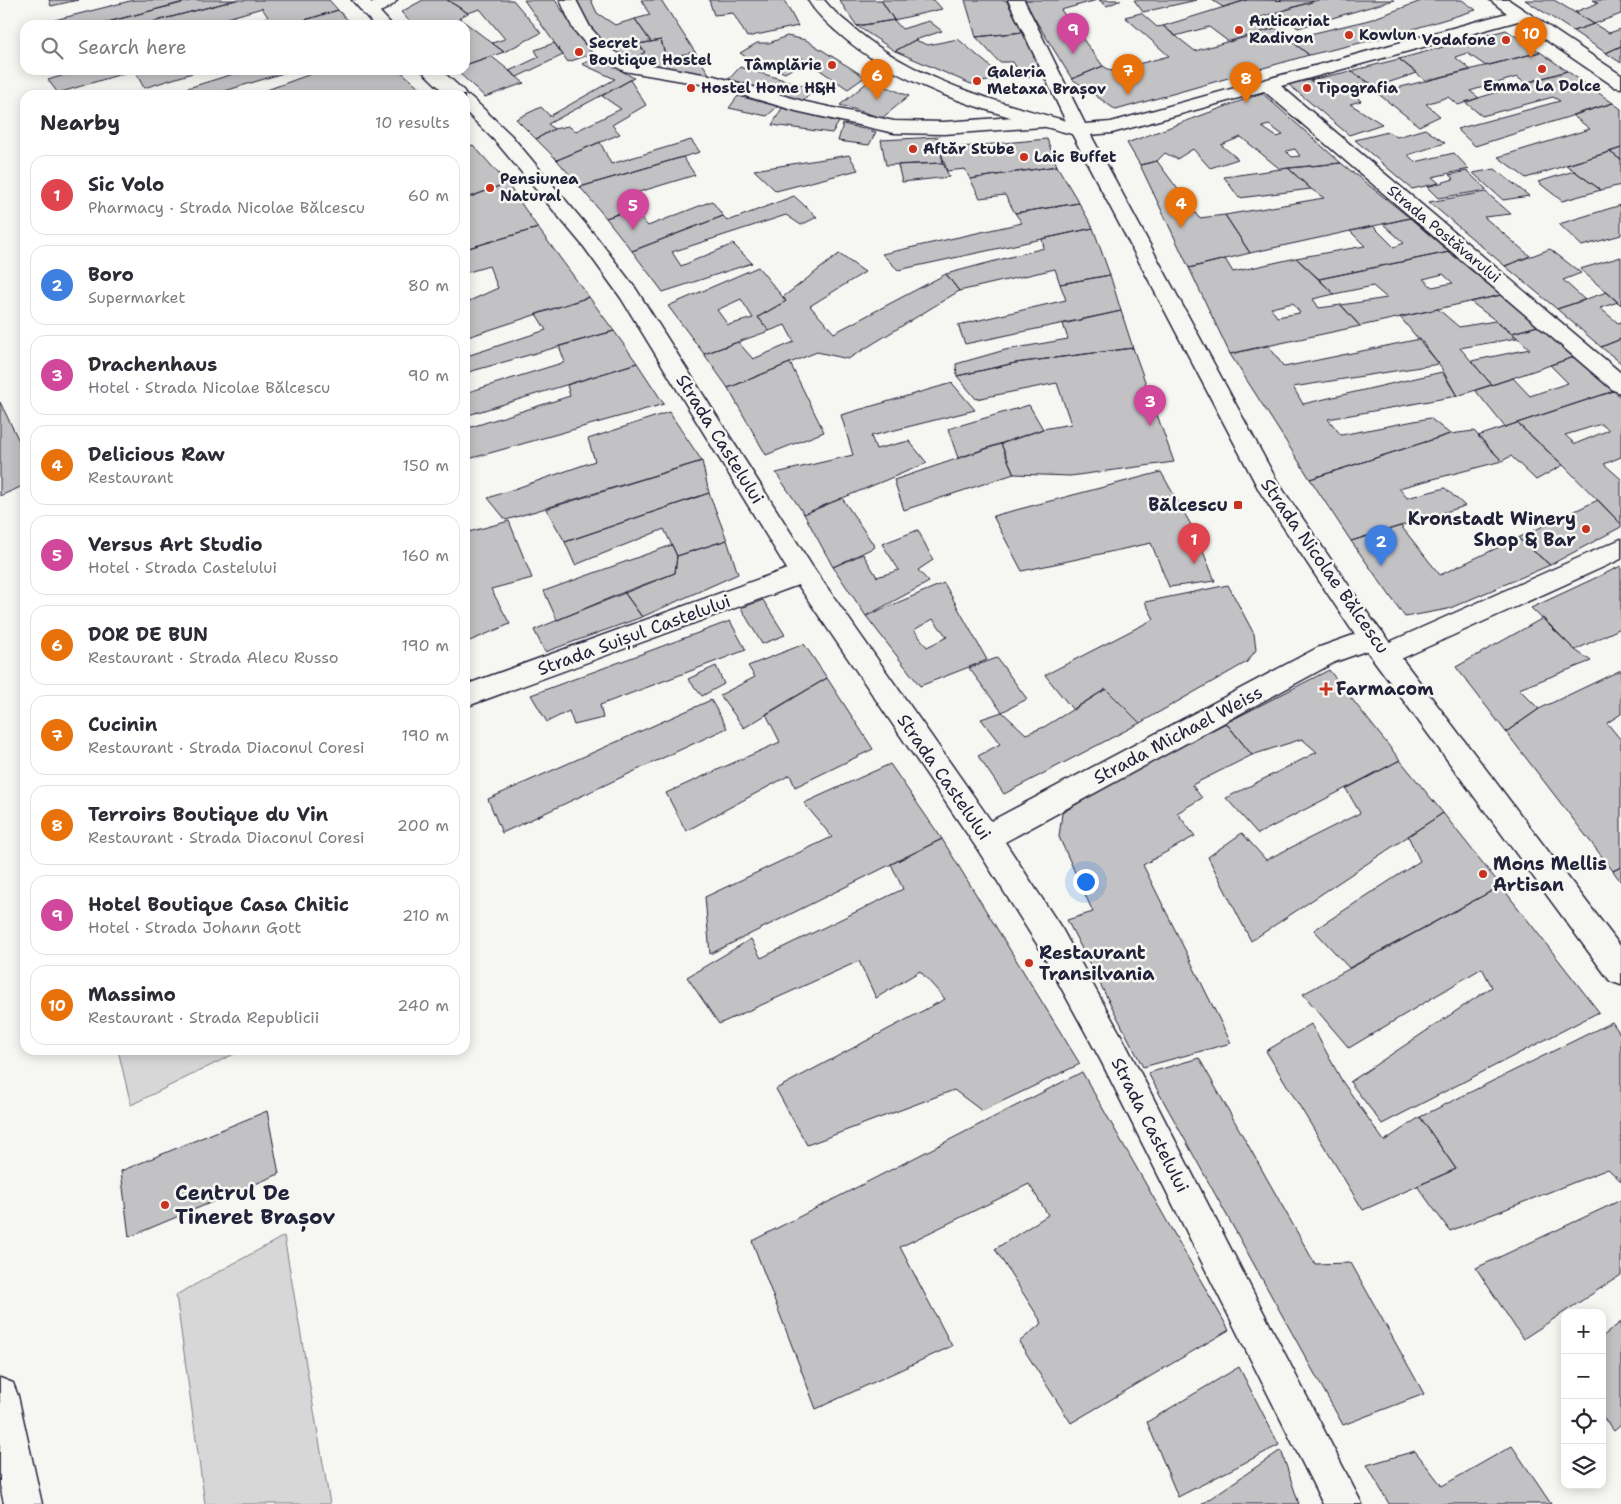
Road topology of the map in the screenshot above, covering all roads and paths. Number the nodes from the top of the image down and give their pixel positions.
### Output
1 (388, 0) edge
2 (568, 0) edge
3 (816, 0) edge
4 (1016, 0) edge
5 (1498, 0) edge
6 (364, 5) edge
7 (1520, 15) junction
8 (378, 20) edge
9 (436, 75) edge
10 (1621, 83) edge
11 (1267, 84) junction
12 (452, 90) edge
13 (470, 106) edge
14 (1043, 121) junction
15 (1079, 130) junction
16 (1621, 385) edge
17 (1621, 548) edge
18 (803, 573) junction
19 (1379, 646) junction
20 (470, 694) edge
21 (986, 838) junction
22 (1621, 971) edge
23 (0, 1396) edge
24 (23, 1504) edge
25 (1343, 1504) edge

1 - 6 street
2 - 14 street
3 - 14 street
4 - 15 street, Strada Nicolae Bălcescu
5 - 7 street
6 - 8 street
7 - 10 street
7 - 11 street
9 - 12 street
11 - 15 street
11 - 16 street, Strada Postăvarului
13 - 18 street, Strada Castelului
14 - 15 street
15 - 19 street, Strada Nicolae Bălcescu
17 - 19 street, Strada Michael Weiss
18 - 20 street, Strada Suișul Castelului
18 - 21 street, Strada Castelului
19 - 21 street, Strada Michael Weiss
19 - 22 street, Strada Nicolae Bălcescu
21 - 25 street, Strada Castelului
23 - 24 street

